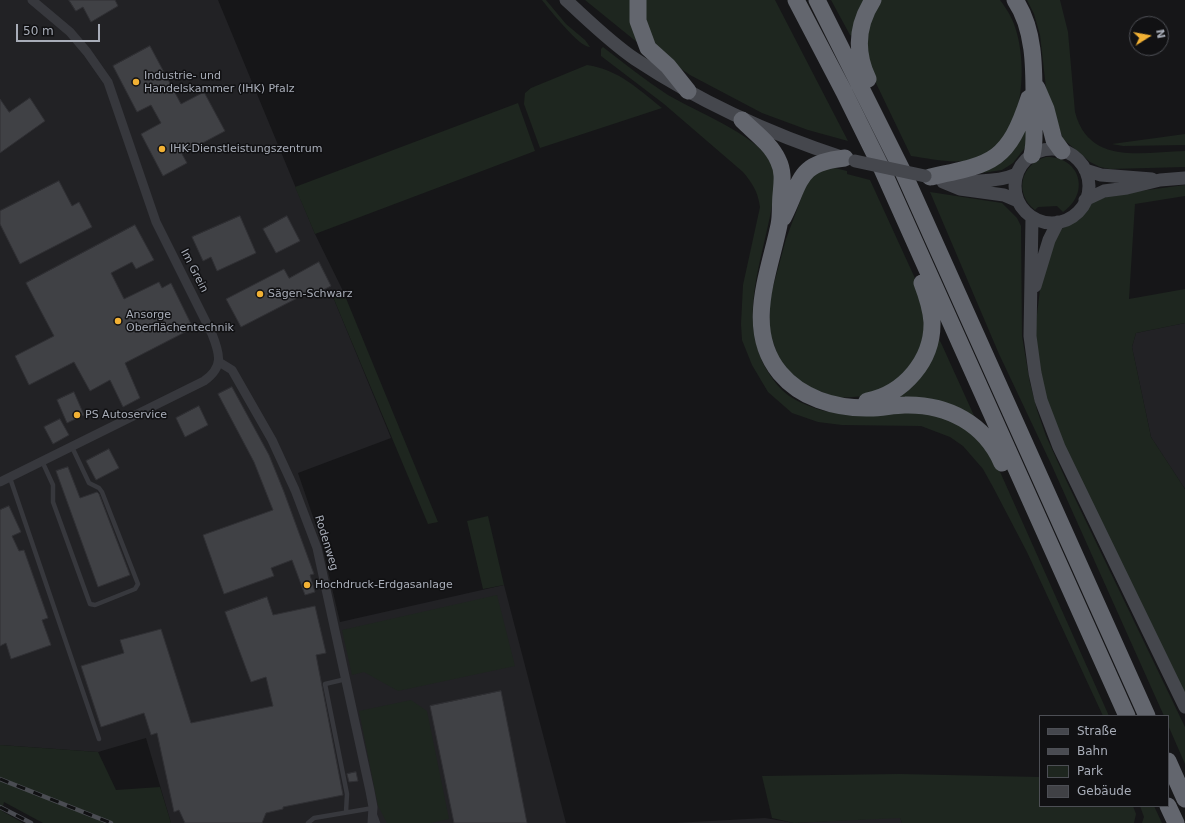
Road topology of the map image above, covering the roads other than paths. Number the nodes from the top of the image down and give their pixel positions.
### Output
1 (32, 0) edge
2 (566, 0) edge
3 (638, 0) edge
4 (796, 0) edge
5 (817, 0) edge
6 (873, 0) edge
7 (1015, 0) edge
8 (1034, 82) junction
9 (688, 91) junction
10 (742, 120) junction
11 (882, 127) junction
12 (1062, 151) junction
13 (1032, 155) junction
14 (850, 160) junction
15 (1085, 170) junction
16 (1017, 174) junction
17 (928, 177) junction
18 (1185, 178) edge
19 (1160, 180) junction
20 (1086, 200) junction
21 (1018, 201) junction
22 (1032, 217) junction
23 (1058, 222) junction
24 (780, 223) junction
25 (913, 240) junction
26 (1031, 299) junction
27 (219, 362) junction
28 (849, 406) junction
29 (72, 447) junction
30 (42, 461) junction
31 (10, 478) junction
32 (0, 482) edge
33 (1025, 491) junction
34 (346, 679) junction
35 (1185, 707) edge
36 (1127, 715) edge
37 (1147, 715) edge
38 (99, 739) dead end
39 (1169, 763) edge
40 (1185, 799) edge
41 (373, 807) junction
42 (1168, 807) edge
43 (346, 812) junction
44 (308, 823) edge
45 (372, 823) edge
46 (378, 823) edge
47 (1176, 823) edge

1 - 27 street, Im Grein
2 - 9 main road
3 - 9 highway
4 - 25 highway
5 - 11 highway
6 - 11 highway
7 - 8 highway
8 - 12 highway
8 - 13 highway
8 - 17 highway
9 - 10 main road
10 - 14 main road
10 - 24 highway
11 - 37 highway
12 - 13 main road
12 - 15 main road
13 - 16 main road
14 - 17 main road, bridge
14 - 24 highway
15 - 19 main road
15 - 20 main road
16 - 17 main road
16 - 21 main road
17 - 21 main road
18 - 19 main road
19 - 20 main road
20 - 23 main road
21 - 22 main road
22 - 23 main road
22 - 26 main road
23 - 26 main road
24 - 28 highway
25 - 28 highway
25 - 33 highway
26 - 35 main road
27 - 29 street
27 - 34 street, Rodenweg
28 - 33 highway
29 - 30 street
29 - 30 lane
30 - 31 street
31 - 32 street
31 - 38 lane
33 - 36 highway
34 - 41 street, Rodenweg
34 - 43 lane
39 - 40 highway
41 - 43 lane
41 - 45 street, Rodenweg
41 - 46 lane
42 - 47 highway
43 - 44 lane

